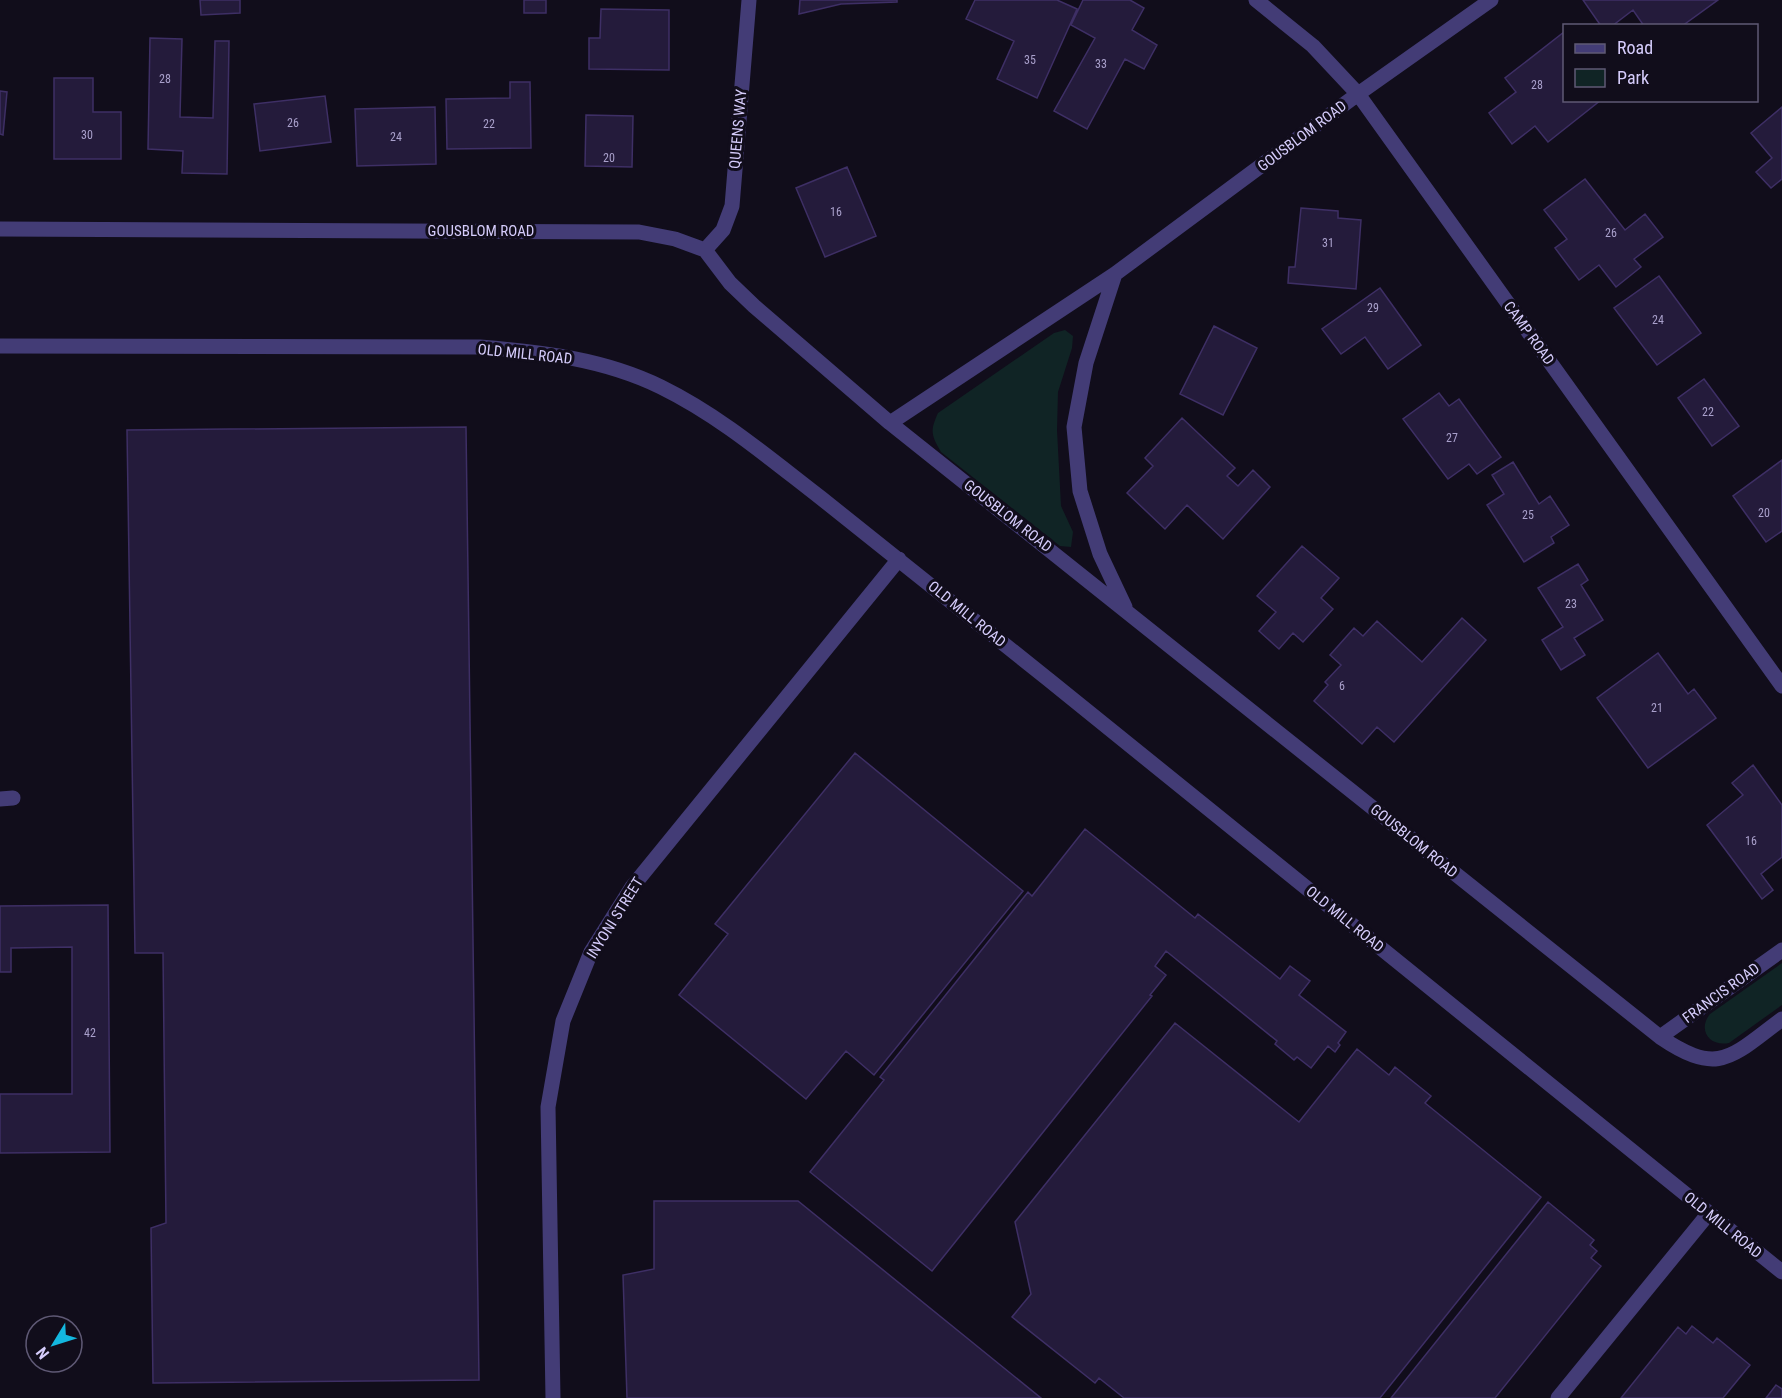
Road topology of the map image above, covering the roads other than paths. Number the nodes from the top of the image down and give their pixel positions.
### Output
1 (749, 0) edge
2 (1256, 0) edge
3 (1491, 0) edge
4 (1358, 94) junction
5 (0, 229) edge
6 (705, 250) junction
7 (1115, 274) junction
8 (0, 346) edge
9 (890, 423) junction
10 (899, 559) junction
11 (1127, 610) junction
12 (1782, 686) edge
13 (1782, 950) edge
14 (1782, 1019) edge
15 (1659, 1037) junction
16 (1708, 1213) junction
17 (1782, 1272) edge
18 (553, 1398) edge
19 (1558, 1398) edge

1 - 6 street, QUEENS WAY
2 - 4 street, CAMP ROAD
3 - 4 street, GOUSBLOM ROAD
4 - 7 street, GOUSBLOM ROAD
4 - 12 street, CAMP ROAD
5 - 6 street, GOUSBLOM ROAD
6 - 9 street, GOUSBLOM ROAD
7 - 9 street, GOUSBLOM ROAD
7 - 11 street, GOUSBLOM ROAD
8 - 10 street, OLD MILL ROAD
9 - 11 street, GOUSBLOM ROAD
10 - 16 street, OLD MILL ROAD
10 - 18 street, INYONI STREET
11 - 15 street, GOUSBLOM ROAD
13 - 15 street, FRANCIS ROAD
14 - 15 street, GOUSBLOM ROAD
16 - 17 street, OLD MILL ROAD
16 - 19 street

